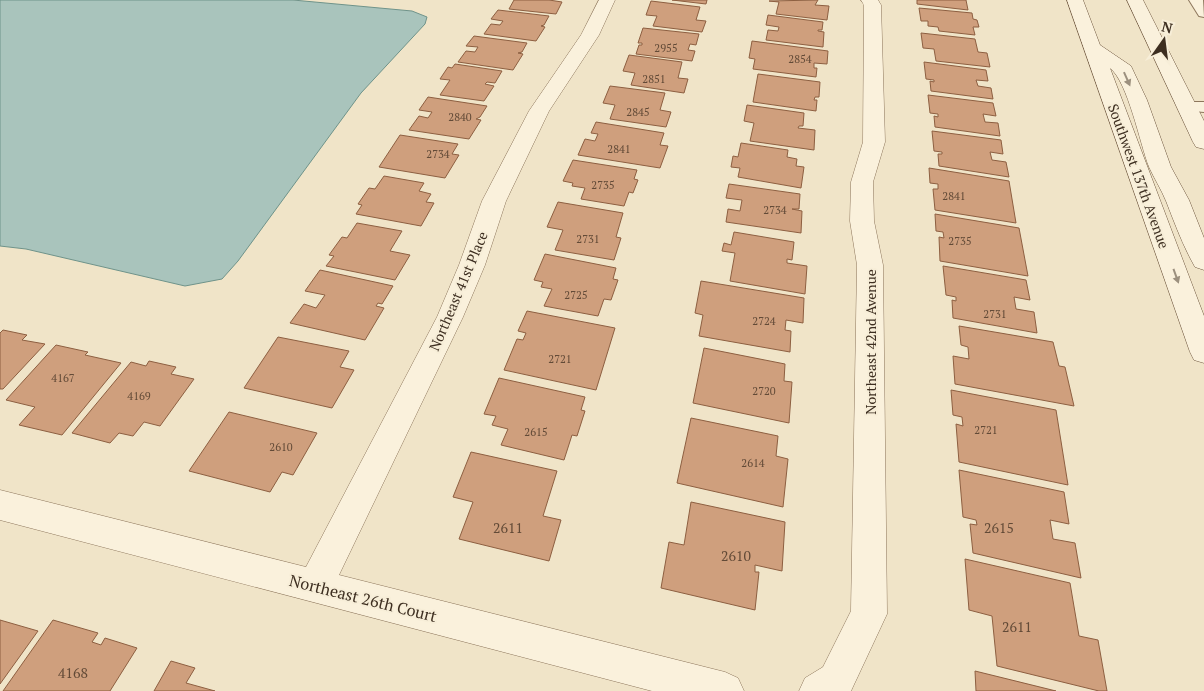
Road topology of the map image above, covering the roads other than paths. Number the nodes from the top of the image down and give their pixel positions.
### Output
1 (607, 0) edge
2 (869, 0) edge
3 (1075, 0) edge
4 (1135, 0) edge
5 (1196, 0) edge
6 (1204, 13) edge
7 (1092, 47) junction
8 (1196, 107) edge
9 (1204, 142) edge
10 (1204, 261) edge
11 (1204, 352) edge
12 (0, 505) edge
13 (315, 586) junction
14 (827, 686) edge
15 (725, 691) edge

1 - 13 street, Northeast 41st Place
2 - 14 street, Northeast 42nd Avenue
3 - 7 street, Southwest 137th Avenue
4 - 8 street
5 - 6 lane
7 -> 10 street
7 -> 11 street, Southwest 137th Avenue
8 - 9 street
12 - 13 street, Northeast 26th Court
13 - 15 street, Northeast 26th Court

